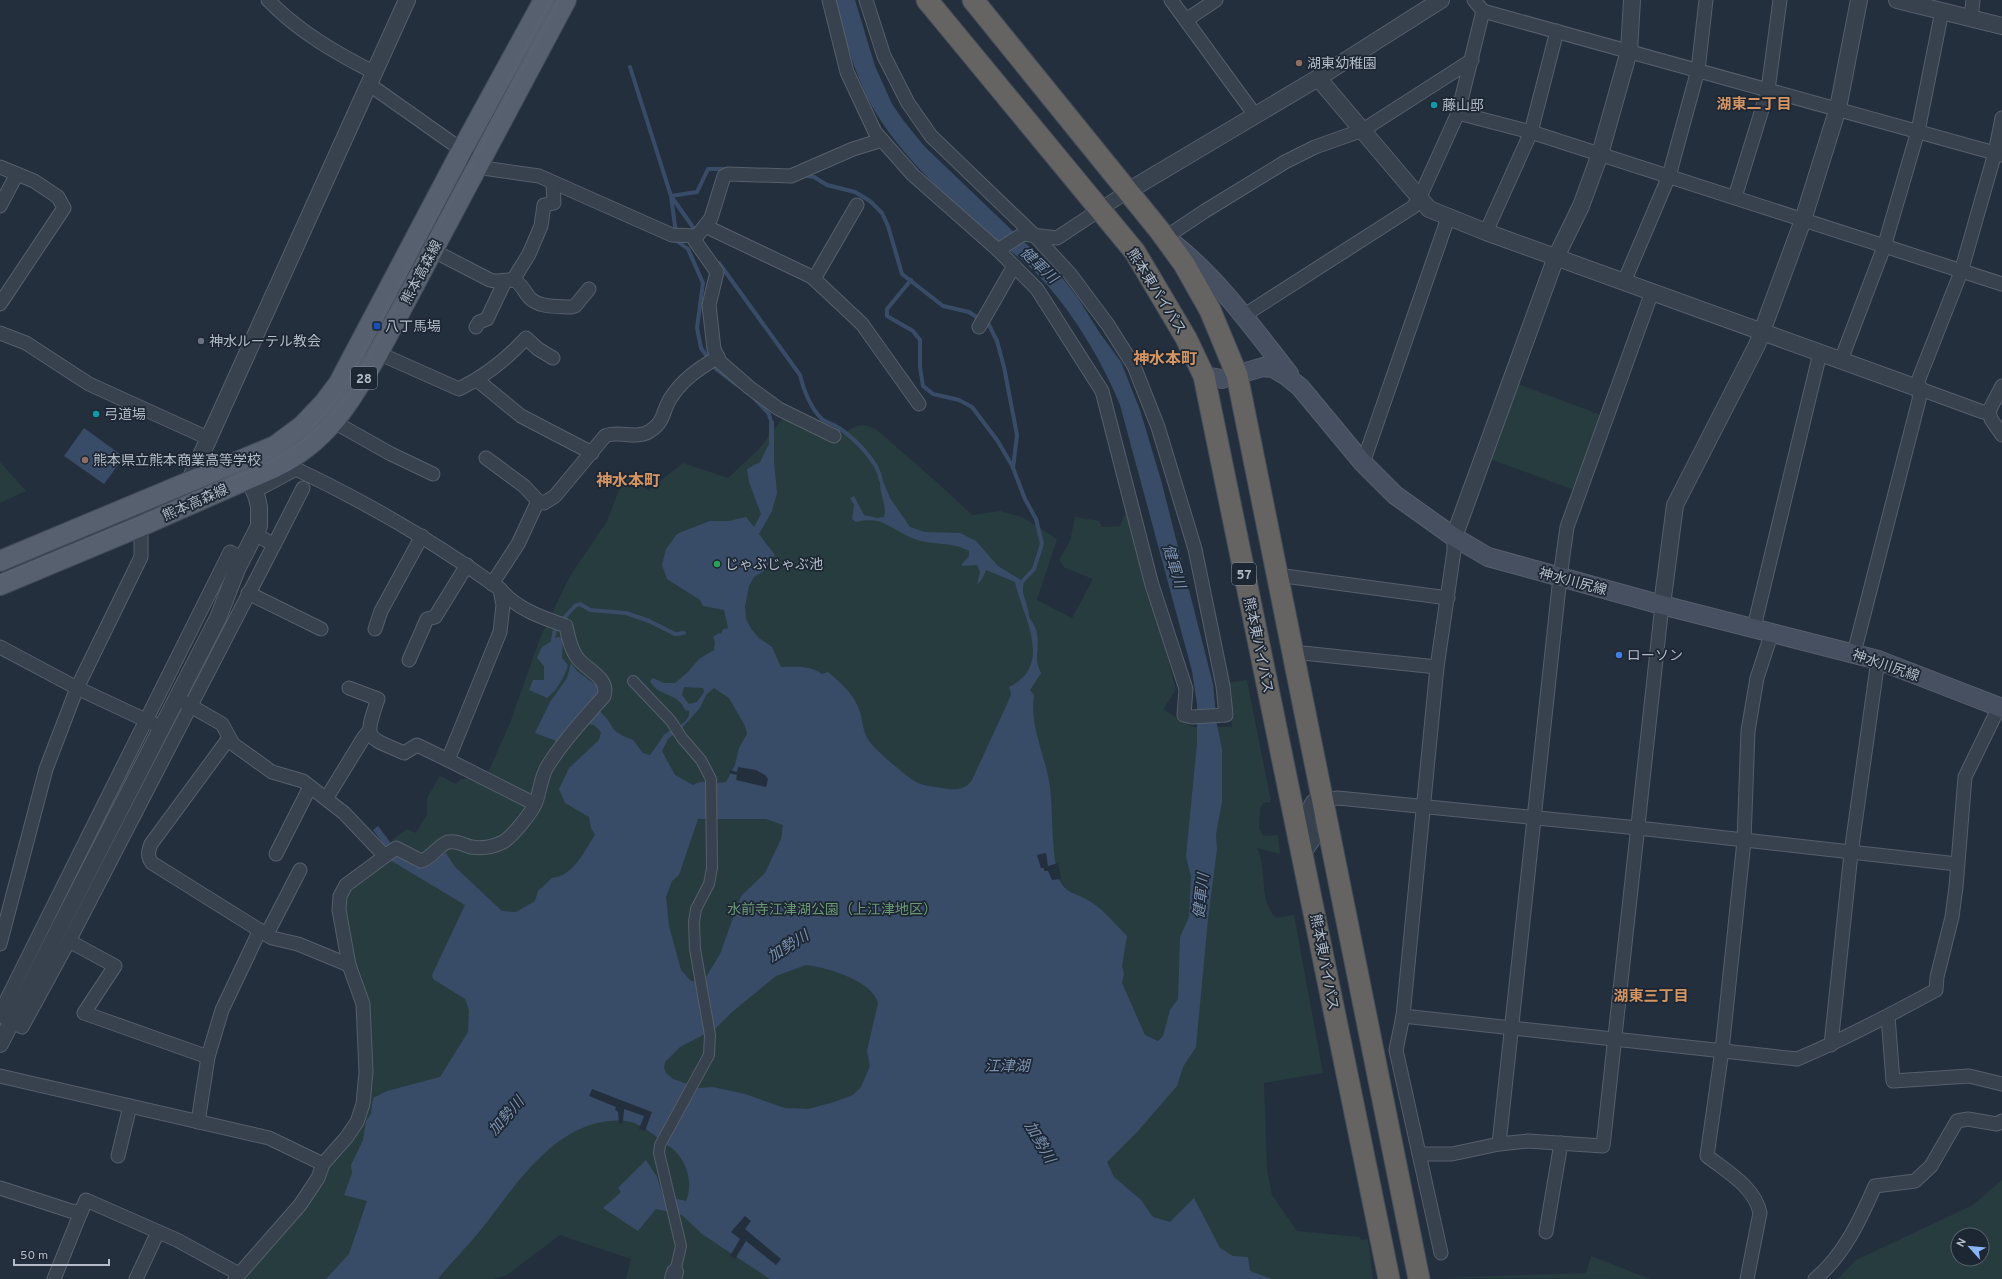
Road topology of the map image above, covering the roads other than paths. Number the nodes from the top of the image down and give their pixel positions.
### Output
1 (268, 0) edge
2 (407, 0) edge
3 (544, 0) edge
4 (566, 0) edge
5 (829, 0) edge
6 (866, 0) edge
7 (927, 0) edge
8 (973, 0) edge
9 (1171, 0) edge
10 (1216, 0) edge
11 (1441, 0) edge
12 (1474, 0) edge
13 (1632, 0) edge
14 (1706, 0) edge
15 (1780, 0) edge
16 (1859, 0) edge
17 (1897, 0) edge
18 (1973, 0) edge
19 (1483, 11) junction
20 (1942, 11) junction
21 (1971, 18) junction
22 (1186, 20) junction
23 (2002, 26) edge
24 (1557, 31) junction
25 (1629, 51) junction
26 (1472, 60) junction
27 (1698, 70) junction
28 (1318, 78) junction
29 (372, 79) junction
30 (1768, 90) junction
31 (1838, 108) junction
32 (1458, 113) junction
33 (1255, 115) junction
34 (2002, 118) edge
35 (1363, 130) junction
36 (1918, 131) junction
37 (1531, 132) junction
38 (882, 140) junction
39 (462, 150) junction
40 (1600, 154) junction
41 (1999, 154) edge
42 (0, 167) edge
43 (476, 167) junction
44 (17, 174) junction
45 (1670, 176) junction
46 (553, 184) junction
47 (1128, 191) junction
48 (1735, 197) junction
49 (1418, 199) junction
50 (857, 205) dead end
51 (0, 206) edge
52 (1100, 211) junction
53 (1448, 218) junction
54 (1803, 220) junction
55 (701, 231) junction
56 (1486, 232) junction
57 (1163, 234) junction
58 (1029, 235) junction
59 (1884, 247) junction
60 (432, 250) junction
61 (998, 250) junction
62 (1556, 257) junction
63 (1014, 266) junction
64 (1961, 272) junction
65 (814, 279) junction
66 (509, 280) junction
67 (1624, 282) junction
68 (2002, 284) edge
69 (588, 289) dead end
70 (1652, 292) junction
71 (0, 304) edge
72 (1243, 316) junction
73 (476, 327) dead end
74 (979, 327) dead end
75 (1762, 332) junction
76 (0, 333) edge
77 (378, 353) junction
78 (1820, 353) junction
79 (718, 357) junction
80 (553, 358) dead end
81 (1841, 360) junction
82 (1237, 375) junction
83 (1204, 376) junction
84 (477, 380) junction
85 (2002, 386) edge
86 (1300, 387) junction
87 (1920, 390) junction
88 (918, 404) dead end
89 (1990, 411) junction
90 (334, 422) junction
91 (2002, 435) edge
92 (834, 436) dead end
93 (210, 439) junction
94 (592, 453) junction
95 (486, 458) dead end
96 (1363, 463) junction
97 (434, 474) dead end
98 (249, 476) junction
99 (189, 482) junction
100 (303, 488) dead end
101 (538, 501) junction
102 (141, 526) junction
103 (255, 534) junction
104 (422, 536) junction
105 (1454, 537) junction
106 (274, 544) junction
107 (242, 559) junction
108 (0, 562) edge
109 (467, 565) junction
110 (1277, 575) junction
111 (1560, 577) junction
112 (0, 585) edge
113 (496, 586) junction
114 (248, 593) junction
115 (1448, 598) junction
116 (1662, 605) junction
117 (1754, 627) junction
118 (321, 629) dead end
119 (375, 629) dead end
120 (1772, 632) junction
121 (0, 647) edge
122 (1292, 652) junction
123 (1854, 653) junction
124 (409, 660) dead end
125 (1878, 660) junction
126 (1437, 668) junction
127 (633, 681) dead end
128 (77, 688) junction
129 (349, 688) dead end
130 (184, 702) junction
131 (2001, 708) edge
132 (147, 721) junction
133 (162, 728) junction
134 (369, 732) junction
135 (229, 738) junction
136 (448, 760) junction
137 (310, 787) junction
138 (326, 799) junction
139 (1322, 799) junction
140 (535, 804) junction
141 (1424, 807) junction
142 (1534, 819) junction
143 (1638, 828) junction
144 (1744, 840) junction
145 (390, 852) junction
146 (1851, 853) junction
147 (276, 854) dead end
148 (1303, 855) junction
149 (1957, 864) junction
150 (300, 870) dead end
151 (264, 932) junction
152 (69, 942) junction
153 (0, 944) edge
154 (349, 965) junction
155 (1402, 1016) junction
156 (1888, 1016) junction
157 (4, 1017) edge
158 (1511, 1027) junction
159 (1615, 1038) junction
160 (0, 1044) edge
161 (1831, 1045) junction
162 (1396, 1050) junction
163 (1722, 1050) junction
164 (1374, 1056) junction
165 (208, 1057) junction
166 (0, 1076) edge
167 (2002, 1084) edge
168 (130, 1106) junction
169 (2002, 1121) edge
170 (198, 1122) junction
171 (1561, 1143) junction
172 (1499, 1144) junction
173 (1419, 1154) junction
174 (118, 1156) dead end
175 (323, 1164) junction
176 (0, 1188) edge
177 (81, 1212) junction
178 (158, 1232) junction
179 (1546, 1232) dead end
180 (1441, 1253) dead end
181 (674, 1275) edge
182 (237, 1276) edge
183 (54, 1279) edge
184 (136, 1279) edge
185 (1389, 1279) edge
186 (1419, 1279) edge
187 (1747, 1279) edge
188 (1814, 1279) edge

1 - 29 street
2 - 29 street
3 - 39 main road, 熊本高森線 / 28
4 - 43 main road, 熊本高森線 / 28
5 - 38 street
6 - 58 street
7 - 52 highway, 熊本東バイパス / 57
8 - 47 highway, 熊本東バイパス / 57
9 - 22 street
10 - 22 street
11 - 28 street
12 - 19 street
13 - 25 street
14 - 27 street
15 - 30 street
16 - 31 street
17 - 20 street
18 - 21 street
19 - 24 street
19 - 26 street
20 - 21 street
20 - 36 street
21 - 23 street
22 - 33 street
24 - 25 street
24 - 37 street
25 - 27 street
25 - 40 street
26 - 32 street
26 - 35 street
27 - 30 street
27 - 45 street
28 - 33 street
28 - 35 street
29 - 39 street
29 - 93 street
30 - 31 street
30 - 48 street
31 - 36 street
31 - 54 street
32 - 37 street
32 - 49 street
33 - 47 street
34 - 41 street
35 - 49 street
35 - 57 street
36 - 41 street
36 - 59 street
37 - 40 street
37 - 56 street
38 - 55 street
38 - 61 street
39 - 43 street
39 - 98 main road, 熊本高森線 / 28
40 - 45 street
40 - 62 street
41 - 64 street
42 - 44 street
43 - 46 street
43 - 60 main road, 熊本高森線 / 28
44 - 51 street
44 - 71 street
45 - 48 street
45 - 67 street
46 - 55 street
46 - 66 street
47 - 52 street
47 - 57 highway, 熊本東バイパス / 57
48 - 54 street
49 - 53 street
49 - 72 street
50 - 65 street
52 - 58 street
52 - 83 highway, 熊本東バイパス / 57
53 - 56 street
53 - 96 street
54 - 59 street
54 - 75 street
55 - 65 street
55 - 79 street
56 - 62 street
57 - 72 main road
57 - 82 highway, 熊本東バイパス / 57
58 - 61 street
58 - 63 street
59 - 64 street
59 - 81 street
60 - 66 street
60 - 77 main road, 熊本高森線 / 28
61 - 63 street
62 - 67 street
62 - 105 street
63 - 74 street
64 - 68 street
64 - 87 street
65 - 88 street
66 - 69 street
66 - 73 street
67 - 70 street
70 - 75 street
70 - 111 street
72 - 86 main road
75 - 78 street
75 - 116 street
76 - 93 street
77 - 84 street
77 - 90 main road, 熊本高森線 / 28
78 - 81 street
78 - 117 street
79 - 92 street
79 - 94 street
80 - 84 street
81 - 87 street
82 - 83 main road, 神水川尻線
82 - 86 main road, 神水川尻線
82 - 110 highway, 熊本東バイパス / 57
83 - 148 highway, 熊本東バイパス / 57
84 - 94 street
85 - 89 street
86 - 96 main road, 神水川尻線
87 - 89 street
87 - 123 street
89 - 91 street
90 - 97 street
90 - 98 main road, 熊本高森線 / 28
93 - 99 street
94 - 101 street
95 - 101 street
96 - 105 main road, 神水川尻線
98 - 99 main road, 熊本高森線 / 28
98 - 102 main road, 熊本高森線 / 28
98 - 103 street
98 - 104 street
99 - 108 main road, 熊本高森線 / 28
100 - 106 street
101 - 113 street
102 - 112 main road, 熊本高森線 / 28
102 - 128 street
103 - 106 street
103 - 107 street
104 - 109 street
104 - 119 street
105 - 111 main road, 神水川尻線
105 - 115 street
106 - 114 street
107 - 130 street
107 - 132 street
109 - 113 street
109 - 124 street
110 - 115 street
110 - 122 highway, 熊本東バイパス / 57
111 - 116 main road, 神水川尻線
111 - 142 street
113 - 136 street
113 - 140 street
114 - 118 street
114 - 130 street
115 - 126 street
116 - 117 main road, 神水川尻線
116 - 143 street
117 - 120 main road, 神水川尻線
120 - 123 main road, 神水川尻線
120 - 144 street
121 - 128 street
122 - 126 street
122 - 139 highway, 熊本東バイパス / 57
123 - 125 main road, 神水川尻線
125 - 131 main road, 神水川尻線
125 - 146 street
126 - 141 street
127 - 181 street
128 - 132 street
128 - 153 street
129 - 134 street
130 - 133 street
130 - 135 street
130 - 152 street
131 - 149 street
132 - 133 street
132 - 157 street
133 - 157 street
134 - 136 street
134 - 138 street
135 - 137 street
135 - 151 street
136 - 140 street
137 - 138 street
137 - 147 street
138 - 145 street
139 - 141 street
139 - 148 street
139 - 164 highway, 熊本東バイパス / 57
140 - 145 street
141 - 142 street
141 - 155 street
142 - 143 street
142 - 158 street
143 - 144 street
143 - 159 street
144 - 146 street
144 - 163 street
145 - 154 street
146 - 149 street
146 - 161 street
148 - 185 highway, 熊本東バイパス / 57
149 - 156 street
150 - 151 street
151 - 154 street
151 - 165 street
152 - 157 street
152 - 165 street
154 - 175 street
155 - 158 street
155 - 162 street
156 - 161 street
156 - 167 street
157 - 160 street
158 - 159 street
158 - 172 street
159 - 163 street
159 - 171 street
161 - 163 street
162 - 164 street
162 - 173 street
163 - 187 street
164 - 186 highway, 熊本東バイパス / 57
165 - 170 street
166 - 168 street
168 - 170 street
168 - 174 street
169 - 188 street
170 - 175 street
171 - 172 street
171 - 179 street
172 - 173 street
173 - 180 street
175 - 182 street
176 - 177 street
177 - 178 street
177 - 183 street
178 - 182 street
178 - 184 street

